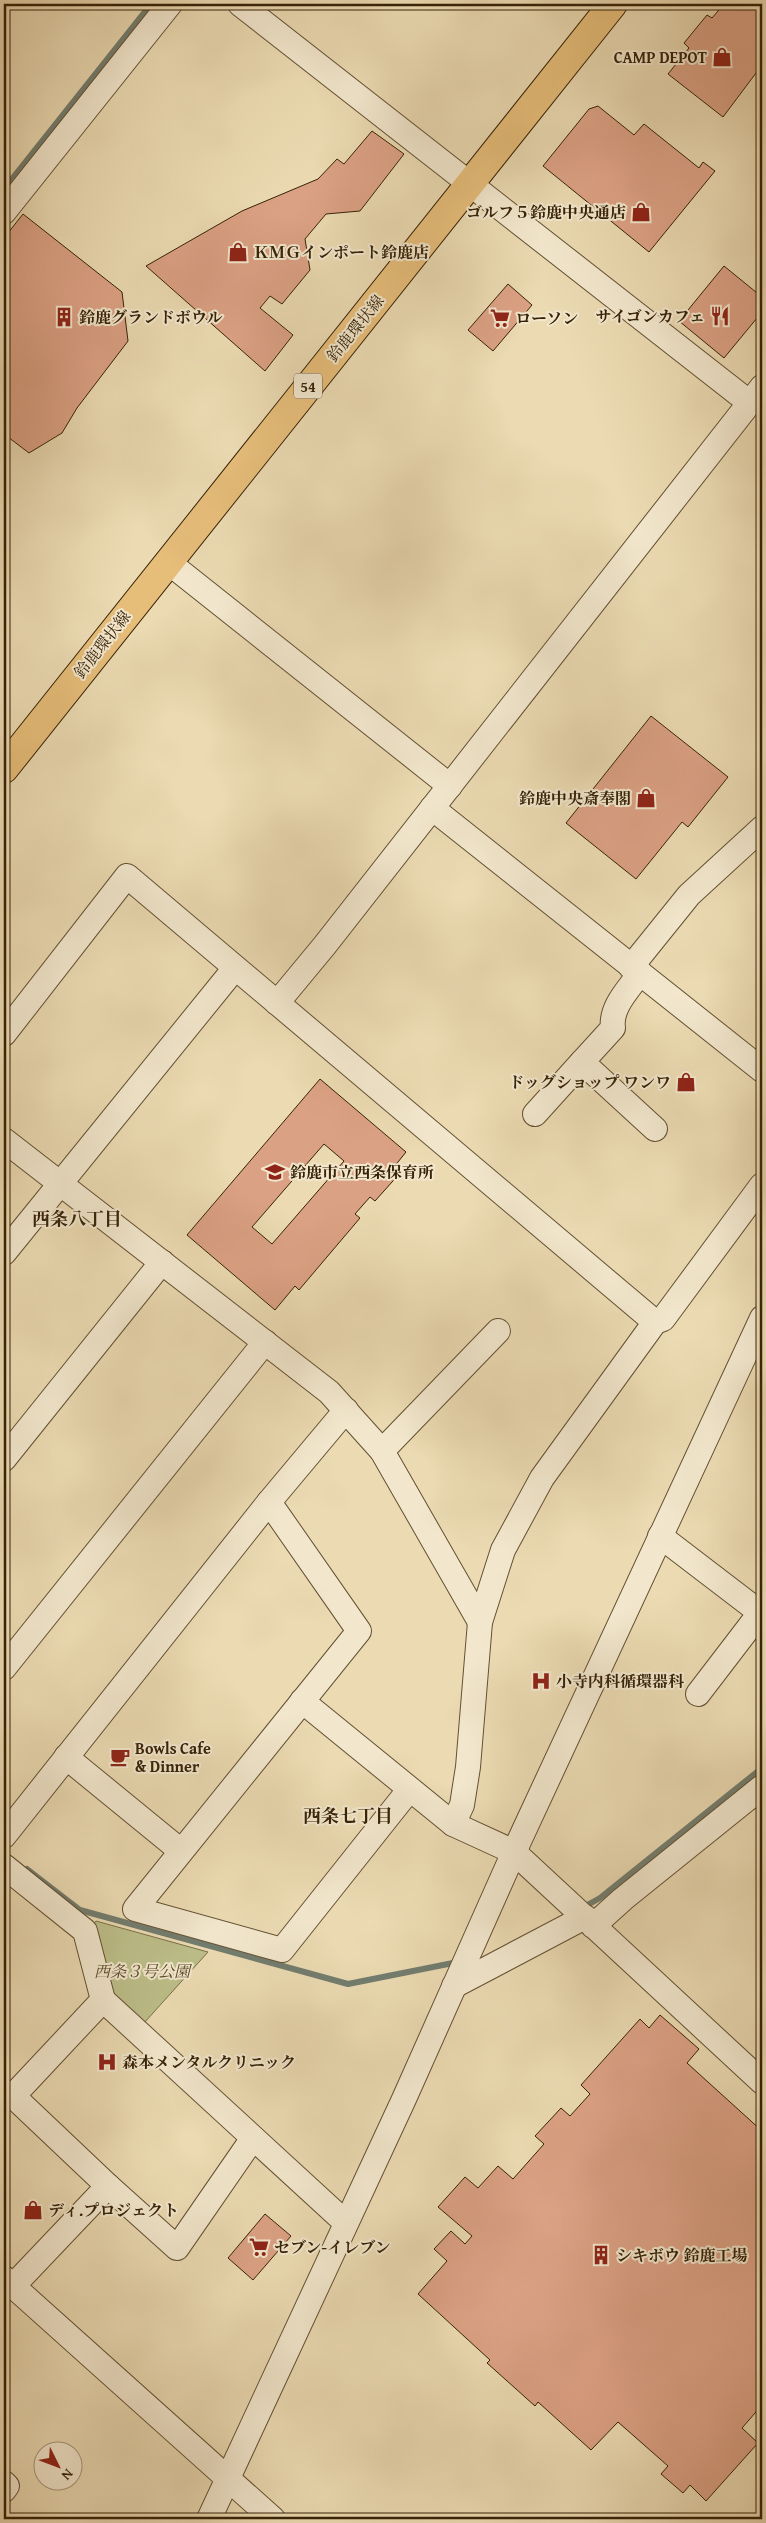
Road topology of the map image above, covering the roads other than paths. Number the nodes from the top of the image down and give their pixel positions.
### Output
1 (170, 4) edge
2 (240, 4) edge
3 (612, 4) edge
4 (470, 185) junction
5 (4, 212) edge
6 (756, 395) edge
7 (168, 562) junction
8 (4, 769) edge
9 (450, 786) junction
10 (432, 808) junction
11 (762, 828) edge
12 (235, 968) junction
13 (636, 970) junction
14 (277, 1003) junction
15 (4, 1034) edge
16 (582, 1062) junction
17 (762, 1070) edge
18 (535, 1114) dead end
19 (655, 1129) dead end
20 (4, 1140) edge
21 (60, 1183) junction
22 (762, 1185) edge
23 (4, 1252) edge
24 (162, 1262) junction
25 (762, 1318) edge
26 (656, 1322) junction
27 (498, 1331) dead end
28 (265, 1342) junction
29 (346, 1410) junction
30 (382, 1451) junction
31 (4, 1459) edge
32 (269, 1502) junction
33 (660, 1536) junction
34 (760, 1609) edge
35 (480, 1622) junction
36 (4, 1668) edge
37 (698, 1694) dead end
38 (302, 1702) junction
39 (66, 1757) junction
40 (762, 1787) edge
41 (409, 1790) junction
42 (453, 1824) junction
43 (4, 1836) edge
44 (181, 1851) junction
45 (514, 1852) junction
46 (4, 1866) edge
47 (584, 1916) junction
48 (454, 1986) junction
49 (103, 2000) junction
50 (762, 2082) edge
51 (253, 2138) junction
52 (108, 2186) junction
53 (346, 2223) junction
54 (9, 2289) edge
55 (227, 2479) junction
56 (4, 2483) edge
57 (4, 2490) edge
58 (209, 2519) edge
59 (273, 2519) edge

1 - 5 street
2 - 4 street
3 - 4 main road, 鈴鹿環状線 / 54
4 - 6 street
4 - 7 main road, 鈴鹿環状線 / 54
6 - 9 street
7 - 8 main road, 鈴鹿環状線 / 54
7 - 9 street
9 - 10 street
10 - 13 street
10 - 14 street
11 - 13 street
12 - 14 street
12 - 15 street
12 - 21 street
13 - 16 street
13 - 17 street
14 - 26 street
16 - 18 street
16 - 19 street
20 - 21 street
21 - 23 street
21 - 24 street
22 - 26 street
24 - 28 street
24 - 31 street
25 - 33 street
26 - 35 street
27 - 30 street
28 - 29 street
28 - 36 street
29 - 30 street
29 - 32 street
30 - 35 street
32 - 38 street
32 - 39 street
33 - 34 street
33 - 45 street
34 - 37 street
35 - 42 street
38 - 41 street
38 - 44 street
39 - 43 street
39 - 44 street
40 - 47 street
41 - 42 street
41 - 44 street
42 - 45 street
45 - 47 street
45 - 48 street
46 - 49 street
47 - 48 street
47 - 50 street
48 - 53 street
49 - 51 street
49 - 52 street
51 - 52 street
51 - 53 street
52 - 54 street
53 - 55 street
54 - 55 street
55 - 58 street
55 - 59 street
56 - 57 street

